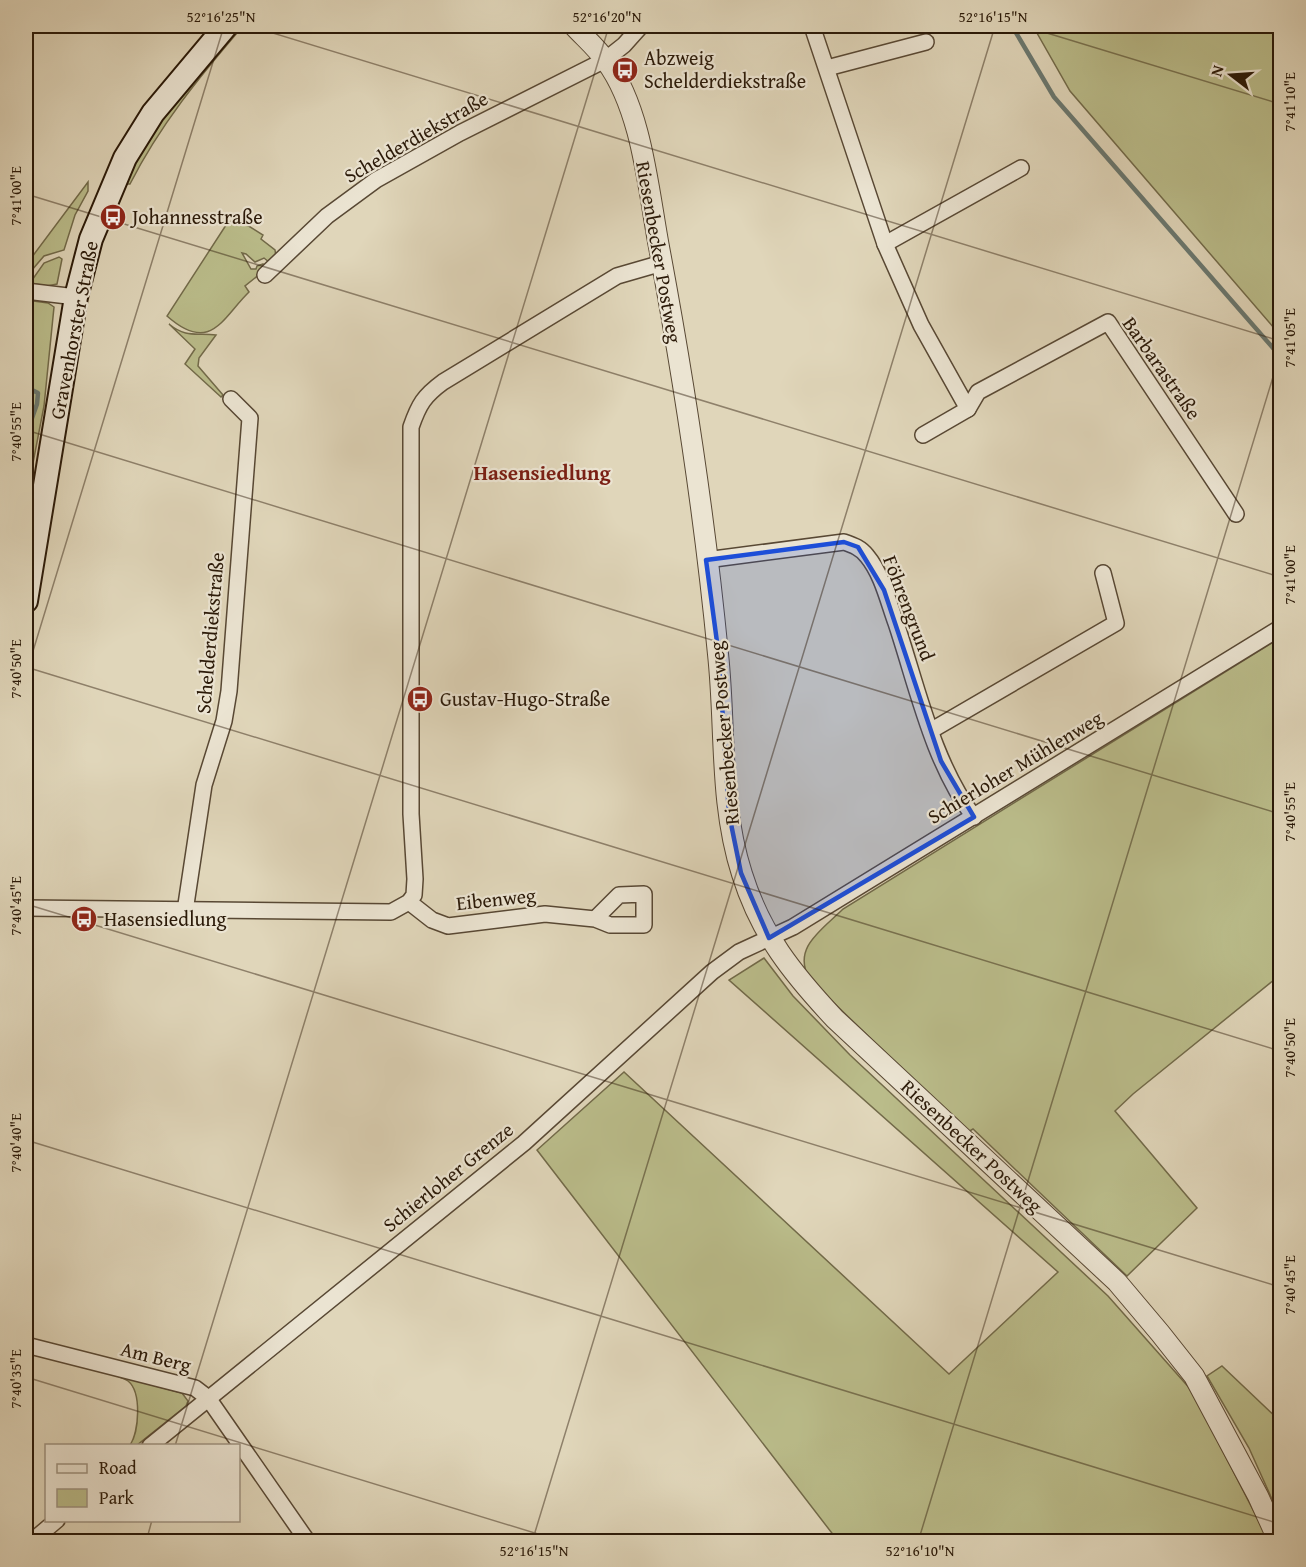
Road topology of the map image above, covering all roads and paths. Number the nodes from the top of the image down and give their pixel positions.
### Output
1 (226, 26) edge
2 (574, 26) edge
3 (641, 26) edge
4 (812, 26) edge
5 (926, 42) dead end
6 (605, 60) junction
7 (827, 68) junction
8 (1021, 168) dead end
9 (885, 244) junction
10 (662, 263) junction
11 (265, 275) dead end
12 (26, 291) edge
13 (76, 297) junction
14 (231, 399) dead end
15 (968, 409) junction
16 (923, 435) dead end
17 (1236, 514) dead end
18 (706, 560) junction
19 (1103, 573) dead end
20 (26, 601) edge
21 (1281, 628) edge
22 (932, 730) junction
23 (974, 817) junction
24 (409, 902) junction
25 (26, 908) edge
26 (185, 911) junction
27 (595, 919) dead end
28 (769, 938) junction
29 (26, 1345) edge
30 (208, 1398) junction
31 (152, 1444) edge
32 (240, 1444) edge
33 (240, 1444) edge
34 (56, 1522) edge
35 (31, 1542) edge
36 (308, 1542) edge
37 (1279, 1542) edge

1 - 13 main road, Gravenhorster Straße
2 - 6 street, Riesenbecker Postweg
3 - 6 street
4 - 7 street
5 - 7 street
6 - 10 street, Riesenbecker Postweg
6 - 11 street, Schelderdiekstraße
7 - 9 street
8 - 9 street
9 - 15 street
10 - 18 street, Riesenbecker Postweg
10 - 24 street
12 - 13 street
13 - 20 main road, Gravenhorster Straße
14 - 26 street, Schelderdiekstraße
15 - 16 street, Barbarastraße
15 - 17 street, Barbarastraße
18 - 22 street, Föhrengrund
18 - 28 street, Riesenbecker Postweg
19 - 22 street
21 - 23 street, Schierloher Mühlenweg
22 - 23 street, Föhrengrund
23 - 28 street, Schierloher Mühlenweg
24 - 26 street
24 - 27 street, Eibenweg
25 - 26 street
28 - 30 street, Schierloher Grenze
28 - 37 street, Riesenbecker Postweg
29 - 30 street, Am Berg
30 - 31 street, Schierloher Grenze
30 - 33 street, Am Berg
32 - 36 street, Am Berg
34 - 35 street

